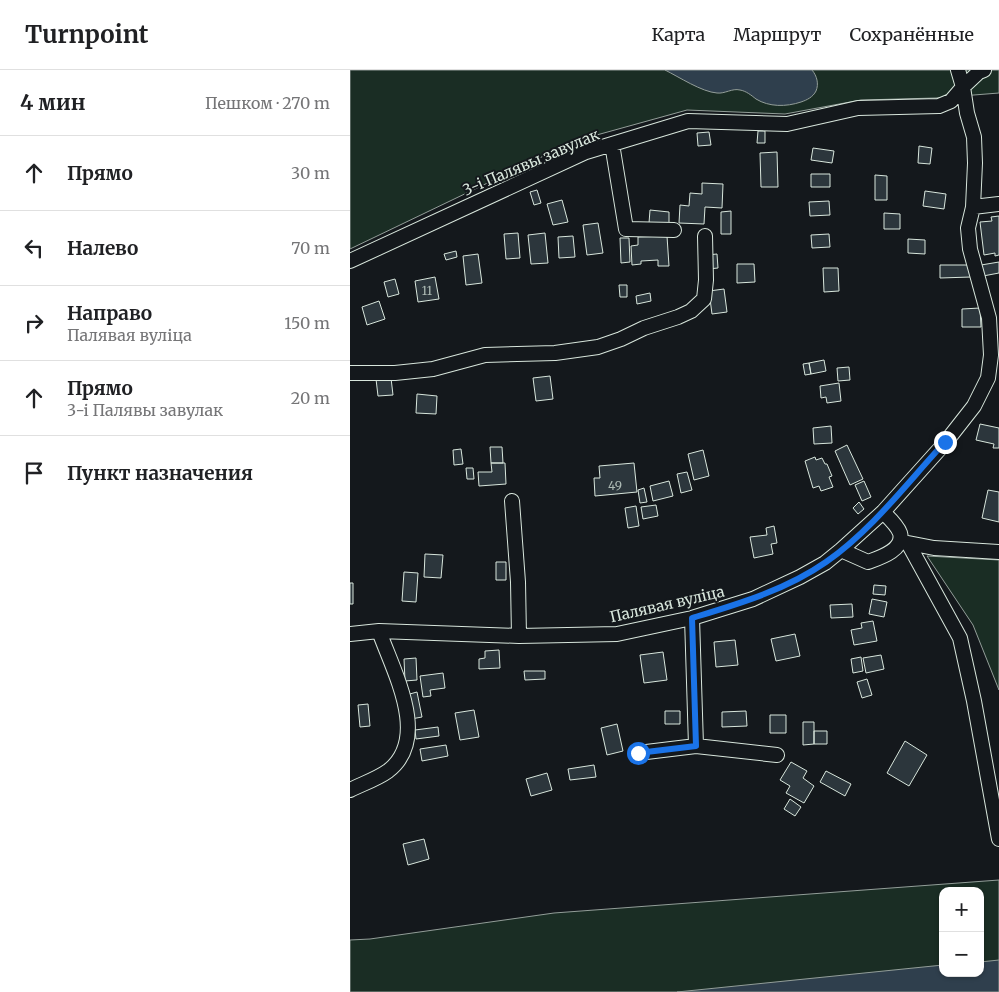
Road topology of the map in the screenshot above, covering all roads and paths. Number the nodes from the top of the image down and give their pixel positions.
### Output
1 (958, 70) edge
2 (984, 70) edge
3 (963, 87) junction
4 (612, 144) junction
5 (999, 204) edge
6 (973, 208) junction
7 (674, 230) dead end
8 (705, 236) dead end
9 (350, 261) edge
10 (350, 373) edge
11 (512, 501) dead end
12 (883, 512) junction
13 (904, 543) junction
14 (841, 550) junction
15 (999, 552) edge
16 (692, 618) junction
17 (379, 631) junction
18 (350, 634) edge
19 (518, 636) junction
20 (696, 746) junction
21 (638, 753) dead end
22 (777, 755) dead end
23 (350, 790) edge
24 (999, 839) edge

1 - 3 street
2 - 3 street, 3-і Палявы завулак
3 - 4 street, 3-і Палявы завулак
3 - 6 street
4 - 7 street
4 - 9 street, 3-і Палявы завулак
5 - 6 street
6 - 12 street, Палявая вуліца
8 - 10 street
11 - 19 street
12 - 13 street
12 - 14 street, Палявая вуліца
13 - 14 street
13 - 15 street
13 - 24 street
14 - 16 street, Палявая вуліца
16 - 19 street, Палявая вуліца
16 - 20 street
17 - 18 street, Палявая вуліца
17 - 19 street, Палявая вуліца
17 - 23 street
20 - 21 street
20 - 22 street

